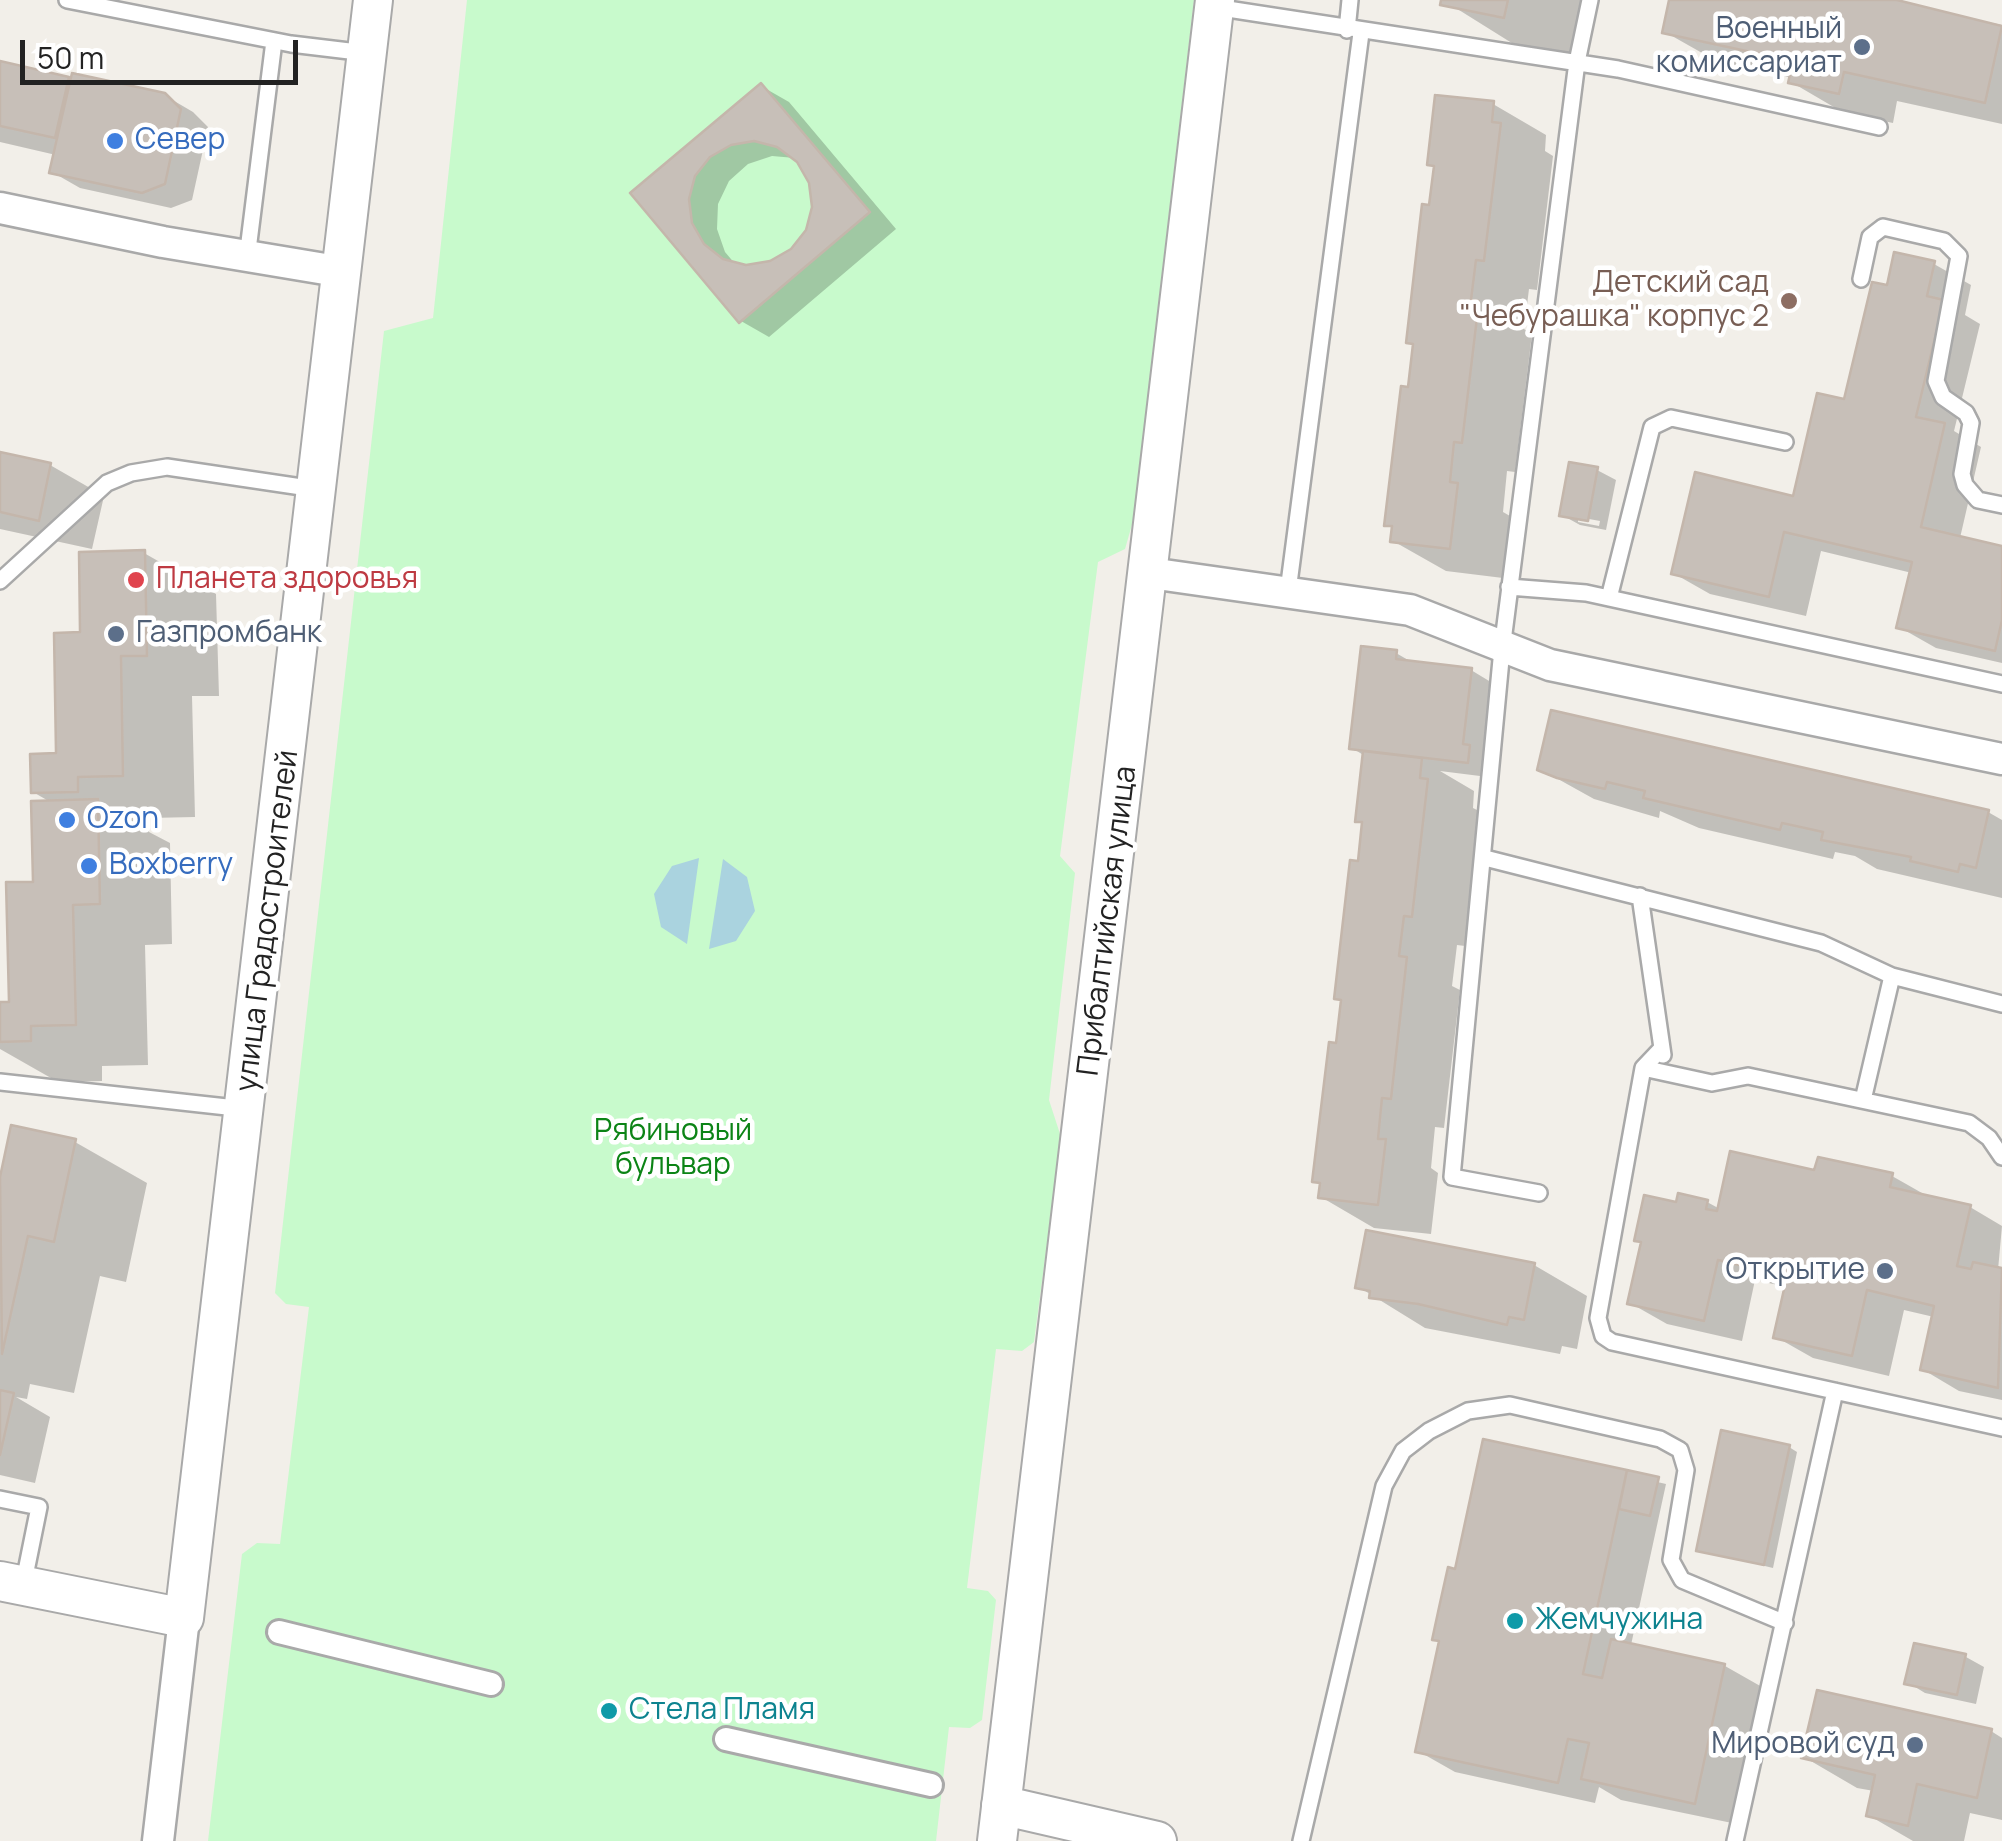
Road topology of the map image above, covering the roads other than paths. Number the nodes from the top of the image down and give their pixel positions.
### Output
1 (67, 0) edge
2 (373, 0) edge
3 (1350, 0) edge
4 (1590, 0) edge
5 (1215, 4) edge
6 (1354, 32) junction
7 (274, 41) junction
8 (366, 53) junction
9 (1577, 62) junction
10 (1879, 127) dead end
11 (0, 208) edge
12 (247, 258) junction
13 (343, 272) junction
14 (1861, 279) dead end
15 (1785, 442) dead end
16 (319, 490) junction
17 (2002, 505) edge
18 (1150, 573) junction
19 (0, 582) edge
20 (1509, 588) junction
21 (1288, 591) junction
22 (1609, 598) junction
23 (1502, 648) junction
24 (2002, 684) edge
25 (2002, 759) edge
26 (1484, 858) junction
27 (1640, 896) junction
28 (1892, 976) junction
29 (2002, 1004) edge
30 (1662, 1048) junction
31 (1643, 1068) junction
32 (1666, 1074) junction
33 (0, 1082) edge
34 (1863, 1100) junction
35 (246, 1109) junction
36 (2002, 1156) edge
37 (1539, 1192) dead end
38 (1835, 1391) junction
39 (2002, 1428) edge
40 (0, 1499) edge
41 (12, 1584) edge
42 (184, 1618) junction
43 (1785, 1623) junction
44 (279, 1632) dead end
45 (491, 1684) dead end
46 (726, 1739) dead end
47 (931, 1784) dead end
48 (999, 1823) edge
49 (158, 1841) edge
50 (1157, 1841) edge
51 (1301, 1841) edge
52 (1735, 1841) edge

1 - 7 lane
2 - 8 street, улица Градостроителей
3 - 6 lane
4 - 9 lane
5 - 6 lane
5 - 18 street, Прибалтийская улица
6 - 9 lane
6 - 21 lane
7 - 8 lane
7 - 12 lane
8 - 13 street, улица Градостроителей
9 - 10 lane
9 - 20 lane
11 - 12 street
12 - 13 street
13 - 16 street, улица Градостроителей
14 - 17 lane
15 - 22 lane
16 - 19 lane
16 - 35 street, улица Градостроителей
18 - 21 street
18 - 48 street, Прибалтийская улица
20 - 22 lane
20 - 23 lane
21 - 23 street
22 - 24 lane
23 - 25 street
23 - 26 lane
26 - 27 lane
26 - 37 lane
27 - 28 lane
27 - 30 lane
28 - 29 lane
28 - 34 lane
30 - 31 lane
30 - 32 lane
31 - 32 lane
31 - 38 lane
32 - 34 lane
33 - 35 lane
34 - 36 lane
35 - 42 street, улица Градостроителей
38 - 39 lane
38 - 43 lane
40 - 41 lane
41 - 42 street
42 - 49 street, улица Градостроителей
43 - 51 lane
43 - 52 lane
44 - 45 street
46 - 47 street
48 - 50 street

